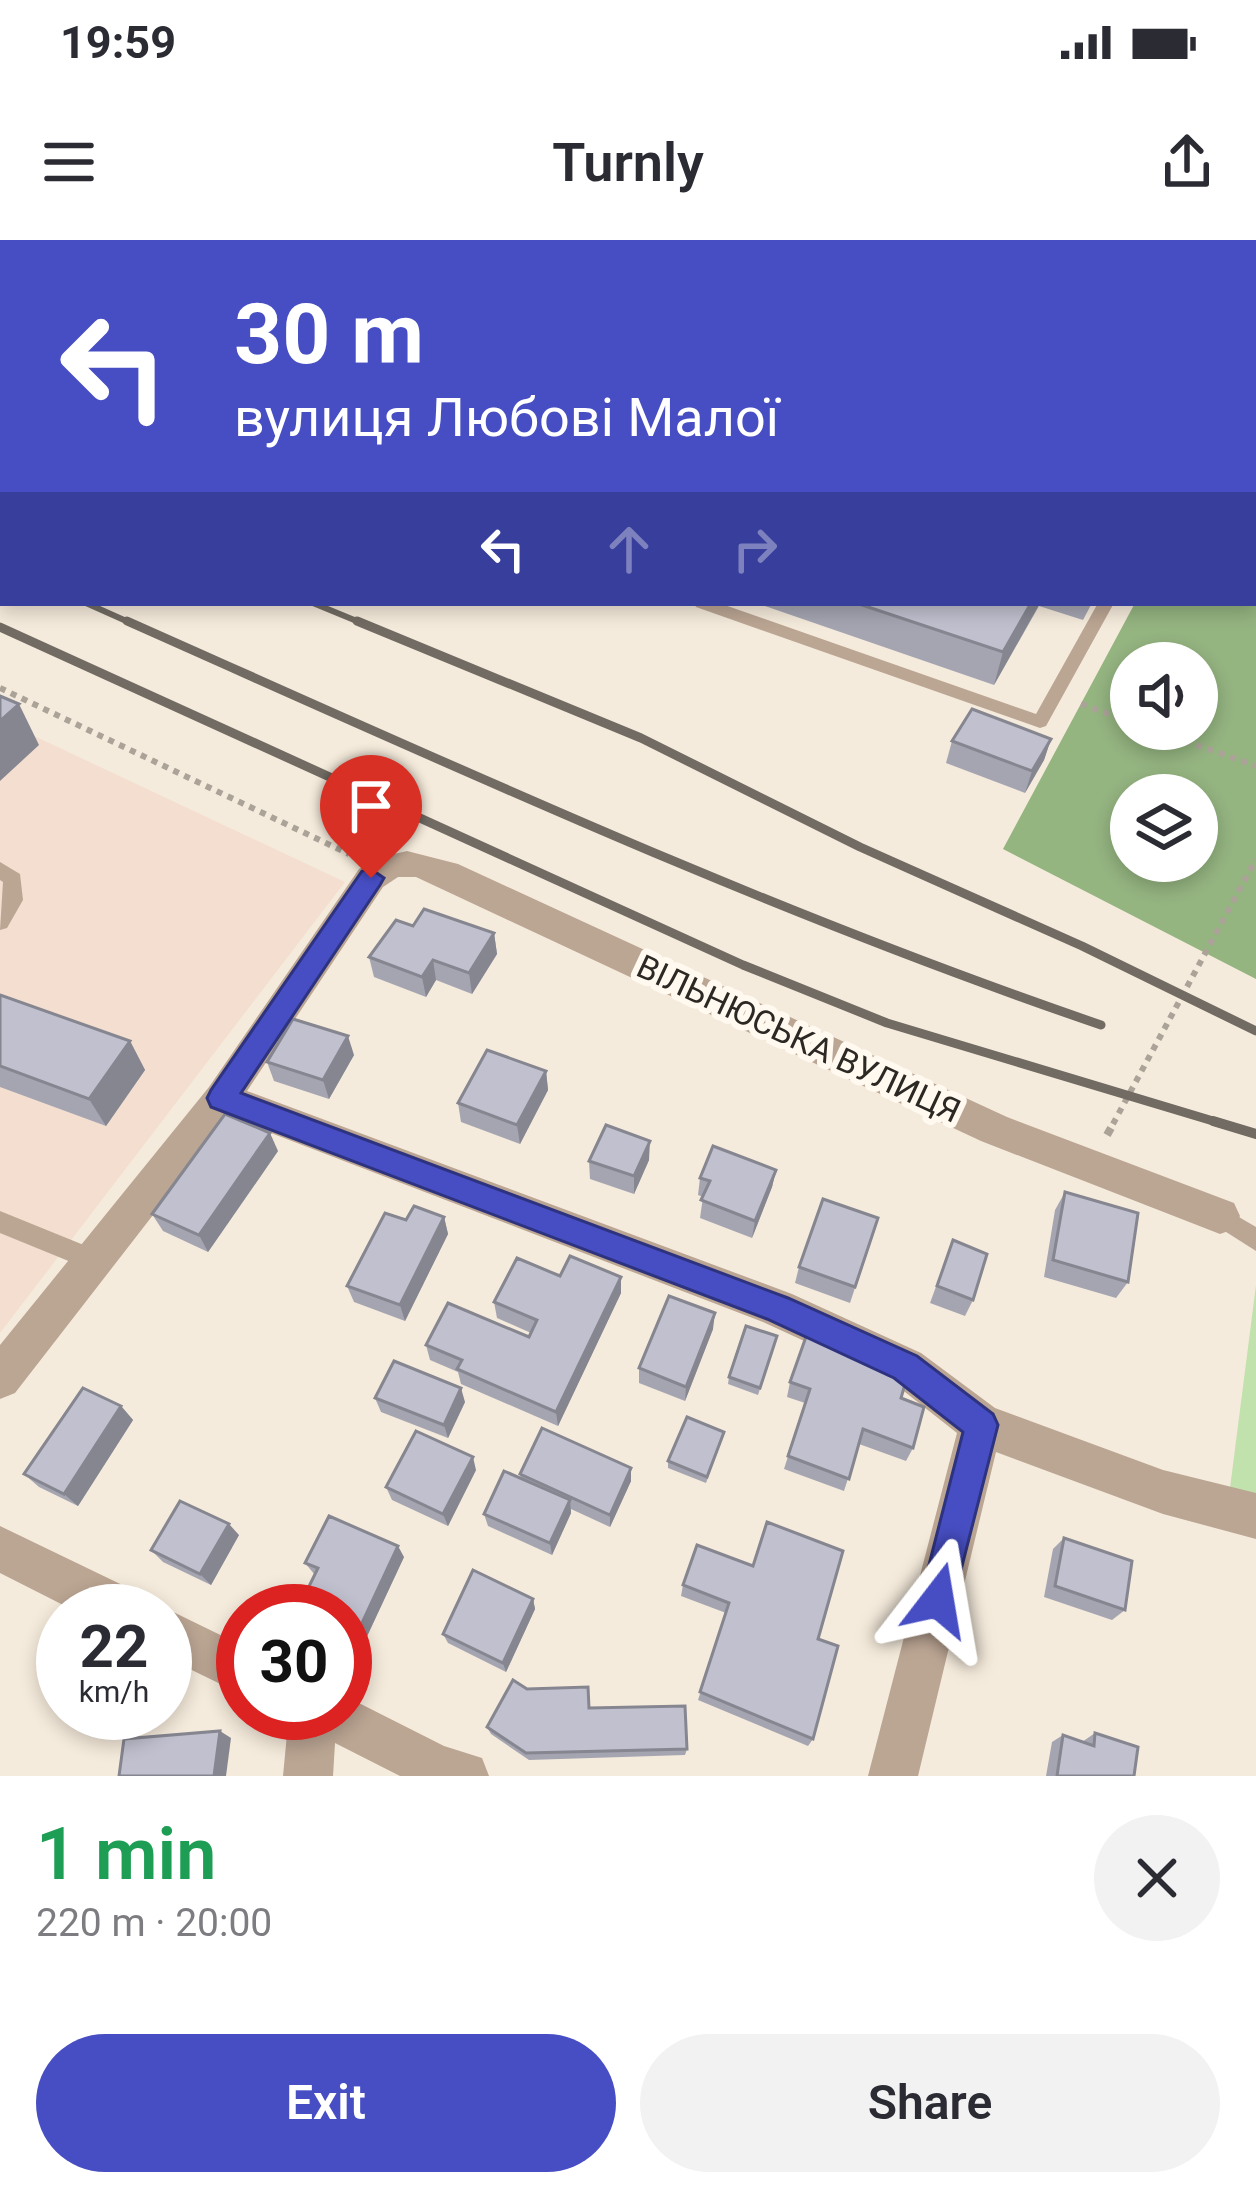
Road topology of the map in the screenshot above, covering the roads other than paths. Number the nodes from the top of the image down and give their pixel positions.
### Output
1 (711, 606) edge
2 (1104, 606) edge
3 (0, 869) edge
4 (0, 922) edge
5 (221, 1098) junction
6 (1220, 1216) joint
7 (0, 1222) edge
8 (1256, 1240) edge
9 (93, 1260) junction
10 (0, 1378) edge
11 (981, 1425) junction
12 (1256, 1516) edge
13 (0, 1549) edge
14 (70, 1584) edge
15 (372, 1736) edge
16 (311, 1740) edge
17 (308, 1776) edge
18 (464, 1776) edge
19 (893, 1776) edge

1 - 2 lane
3 - 4 lane
5 - 6 street, ВІЛЬНЮСЬКА ВУЛИЦЯ
5 - 9 street
5 - 11 street
6 - 8 lane
7 - 9 lane
9 - 10 street
11 - 12 street
11 - 19 street
13 - 14 street
15 - 18 street
16 - 17 street

